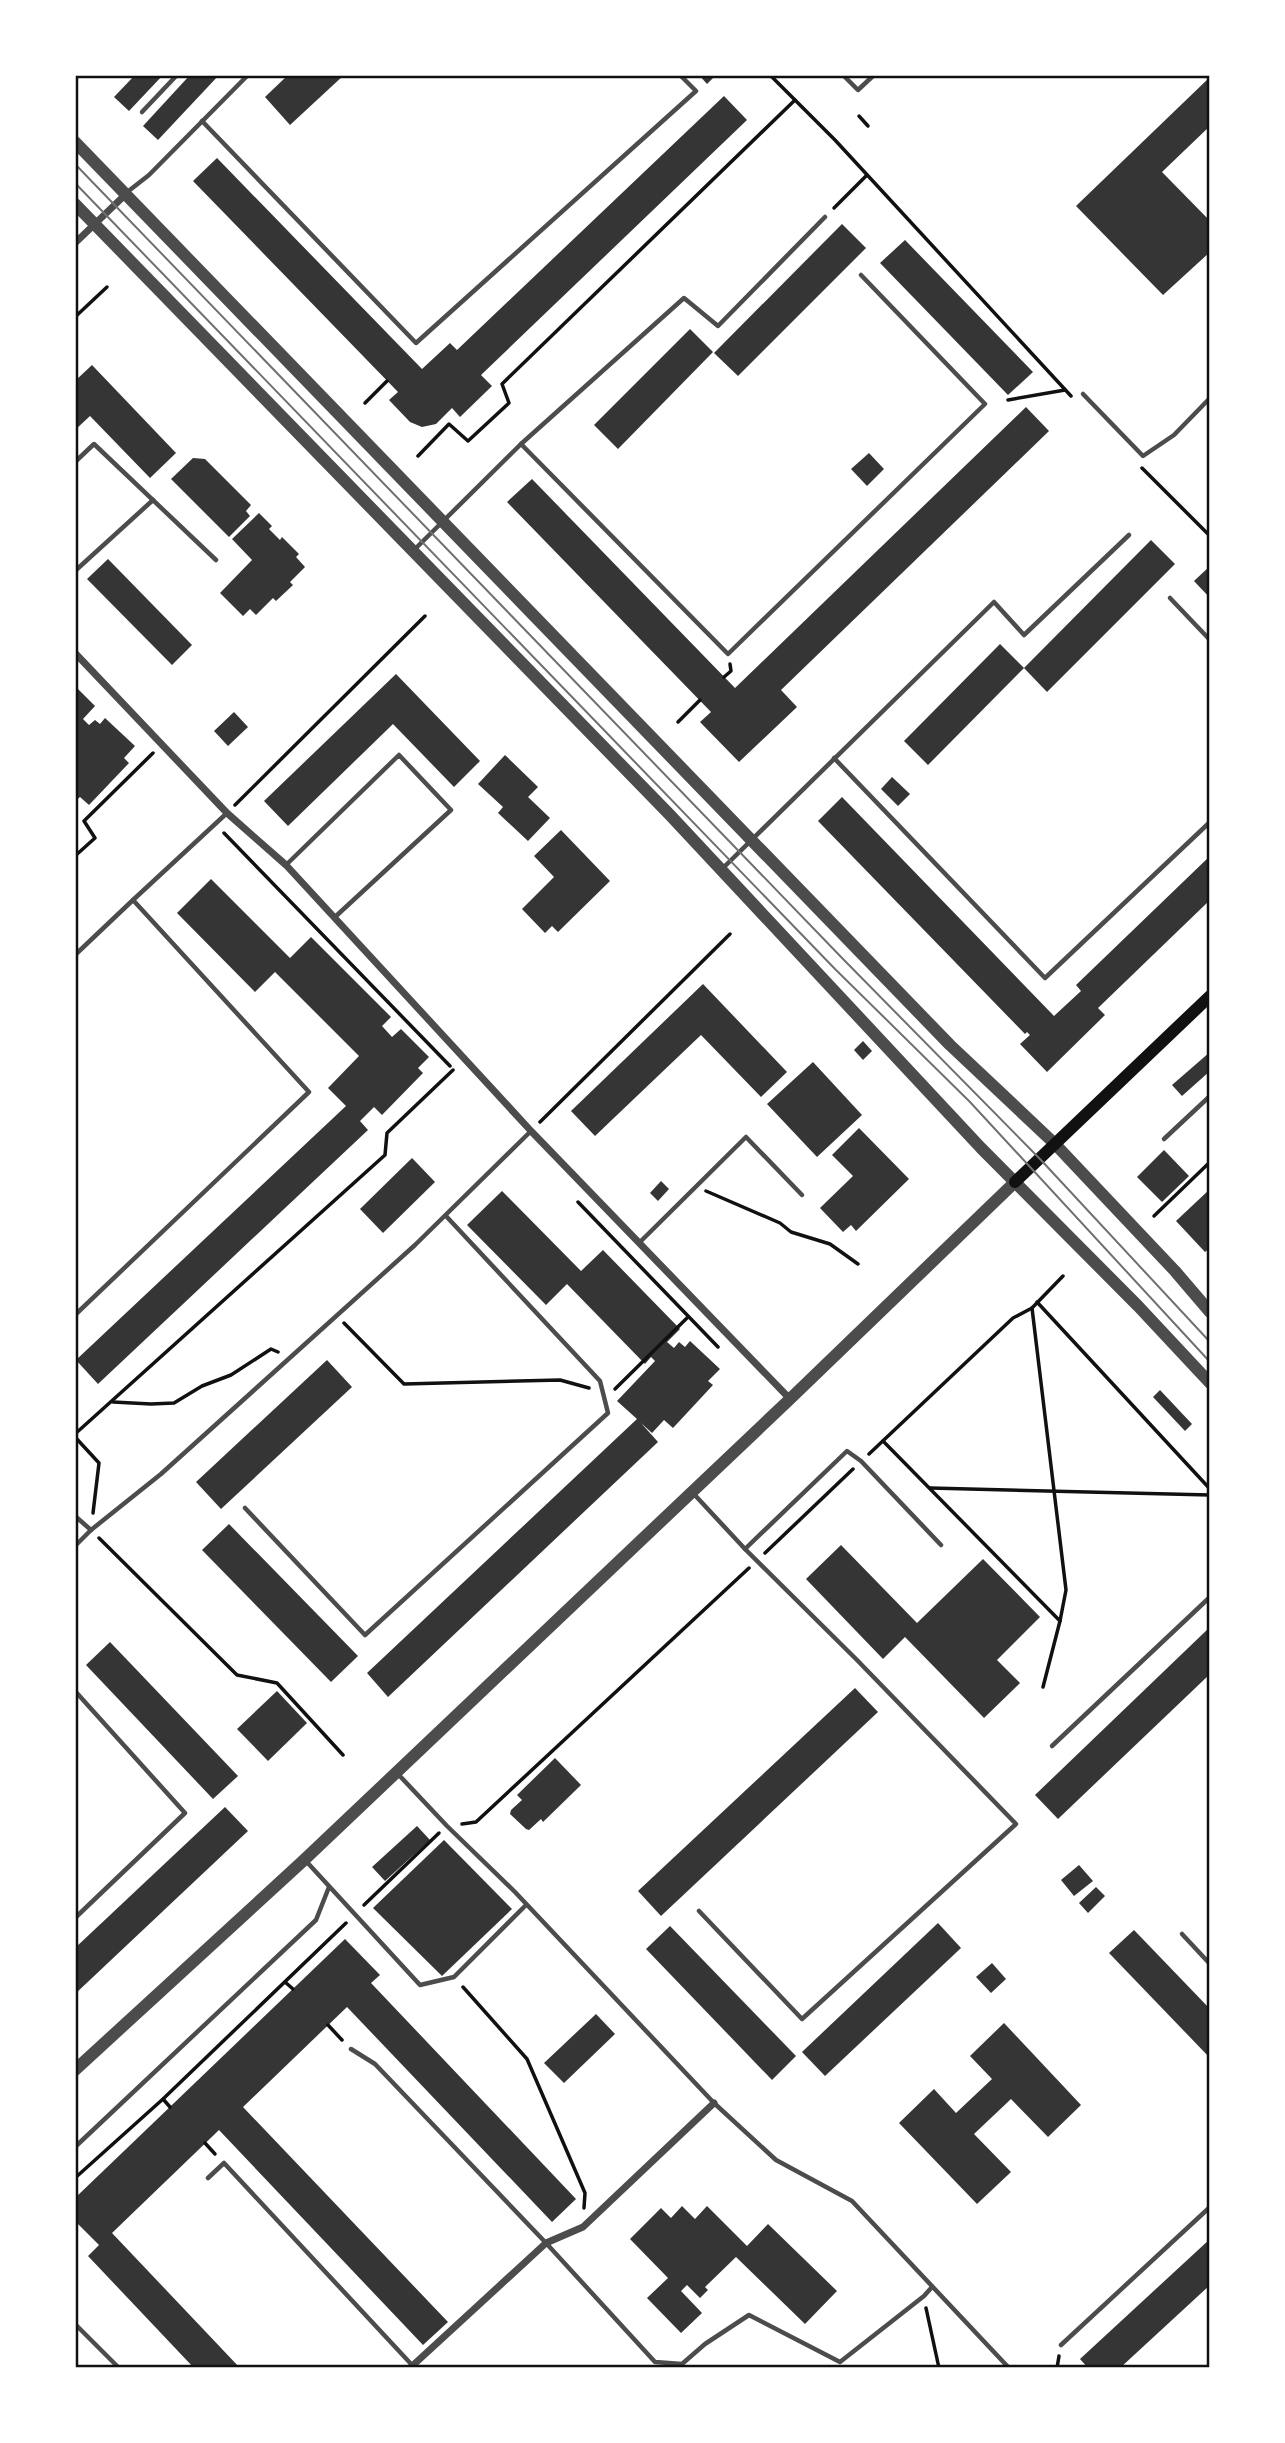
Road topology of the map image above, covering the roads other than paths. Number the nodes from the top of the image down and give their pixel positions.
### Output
1 (177, 75) edge
2 (248, 75) edge
3 (680, 75) edge
4 (843, 75) edge
5 (874, 75) edge
6 (142, 112) dead end
7 (202, 121) junction
8 (75, 142) edge
9 (125, 194) junction
10 (75, 204) edge
11 (825, 218) road end
12 (95, 224) junction
13 (75, 243) edge
14 (861, 275) dead end
15 (1083, 394) dead end
16 (1210, 398) edge
17 (521, 444) junction
18 (75, 462) edge
19 (153, 500) junction
20 (443, 522) junction
21 (1129, 535) dead end
22 (413, 551) junction
23 (216, 560) dead end
24 (75, 571) edge
25 (1170, 598) dead end
26 (1210, 640) edge
27 (75, 653) edge
28 (834, 758) junction
29 (227, 813) junction
30 (1210, 822) edge
31 (751, 840) junction
32 (286, 865) junction
33 (722, 869) junction
34 (133, 900) junction
35 (335, 917) junction
36 (75, 955) edge
37 (1210, 996) edge
38 (1210, 1096) edge
39 (531, 1131) junction
40 (1164, 1139) dead end
41 (1055, 1144) junction
42 (1015, 1182) junction
43 (802, 1195) dead end
44 (446, 1216) junction
45 (639, 1243) junction
46 (1210, 1312) edge
47 (75, 1315) edge
48 (1210, 1383) edge
49 (790, 1399) junction
50 (692, 1492) junction
51 (245, 1508) dead end
52 (75, 1516) edge
53 (91, 1530) junction
54 (941, 1545) dead end
55 (75, 1546) edge
56 (744, 1549) junction
57 (1210, 1597) edge
58 (75, 1691) edge
59 (1052, 1746) dead end
60 (396, 1772) junction
61 (304, 1860) junction
62 (329, 1887) junction
63 (526, 1905) junction
64 (699, 1911) dead end
65 (75, 1918) edge
66 (1182, 1934) dead end
67 (1210, 1964) edge
68 (351, 2049) road end
69 (75, 2070) edge
70 (714, 2103) junction
71 (75, 2147) edge
72 (208, 2178) dead end
73 (1210, 2207) edge
74 (546, 2243) junction
75 (932, 2287) junction
76 (75, 2324) edge
77 (1061, 2345) dead end
78 (411, 2366) edge
79 (119, 2368) edge
80 (1009, 2368) edge

1 - 6 lane
2 - 7 lane
3 - 7 lane
4 - 5 lane
7 - 9 lane
8 - 9 street
9 - 12 street
9 - 20 street
10 - 12 street
11 - 17 lane
12 - 13 street
12 - 22 street
14 - 17 lane
15 - 16 lane
17 - 20 lane
18 - 19 lane
19 - 23 lane
19 - 24 lane
20 - 22 lane
20 - 31 street
21 - 28 lane
22 - 33 street
25 - 26 lane
27 - 29 street
28 - 30 lane
28 - 31 lane
29 - 32 street
29 - 34 lane
31 - 33 lane
31 - 41 street
32 - 35 street
32 - 35 lane
33 - 42 street
34 - 36 lane
34 - 47 lane
35 - 39 street
37 - 41 main road
38 - 40 lane
39 - 44 lane
39 - 45 street
41 - 42 main road
41 - 46 street
42 - 48 street
42 - 49 street
43 - 45 lane
44 - 51 lane
44 - 53 lane
45 - 49 street
49 - 50 street
50 - 56 lane
50 - 60 street
52 - 53 lane
53 - 55 lane
54 - 56 lane
56 - 64 lane
57 - 59 lane
58 - 65 lane
60 - 61 street
60 - 63 lane
61 - 62 lane
61 - 69 street
62 - 63 lane
62 - 71 lane
63 - 70 lane
66 - 67 lane
68 - 74 lane
70 - 74 street
70 - 75 lane
72 - 78 lane
73 - 77 lane
74 - 75 lane
74 - 78 street
75 - 80 lane
76 - 79 lane

